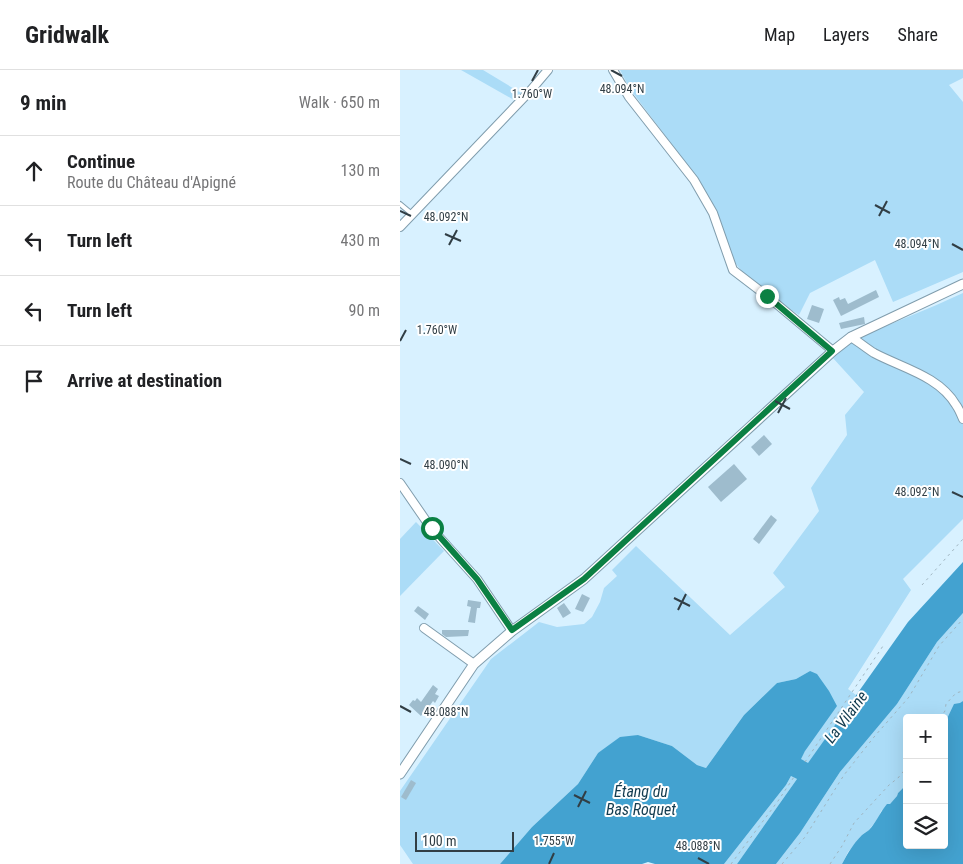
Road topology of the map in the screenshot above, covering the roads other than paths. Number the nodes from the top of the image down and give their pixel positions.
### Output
1 (548, 70) edge
2 (613, 70) edge
3 (400, 204) edge
4 (413, 214) junction
5 (400, 227) edge
6 (963, 284) edge
7 (852, 337) junction
8 (832, 351) junction
9 (963, 419) edge
10 (400, 482) edge
11 (424, 628) dead end
12 (512, 630) junction
13 (474, 664) junction
14 (400, 774) edge

1 - 4 street
2 - 8 street
3 - 4 lane
4 - 5 street
6 - 7 street
7 - 8 street
7 - 9 street
8 - 12 street
10 - 12 street
11 - 13 street
12 - 13 street
13 - 14 street

